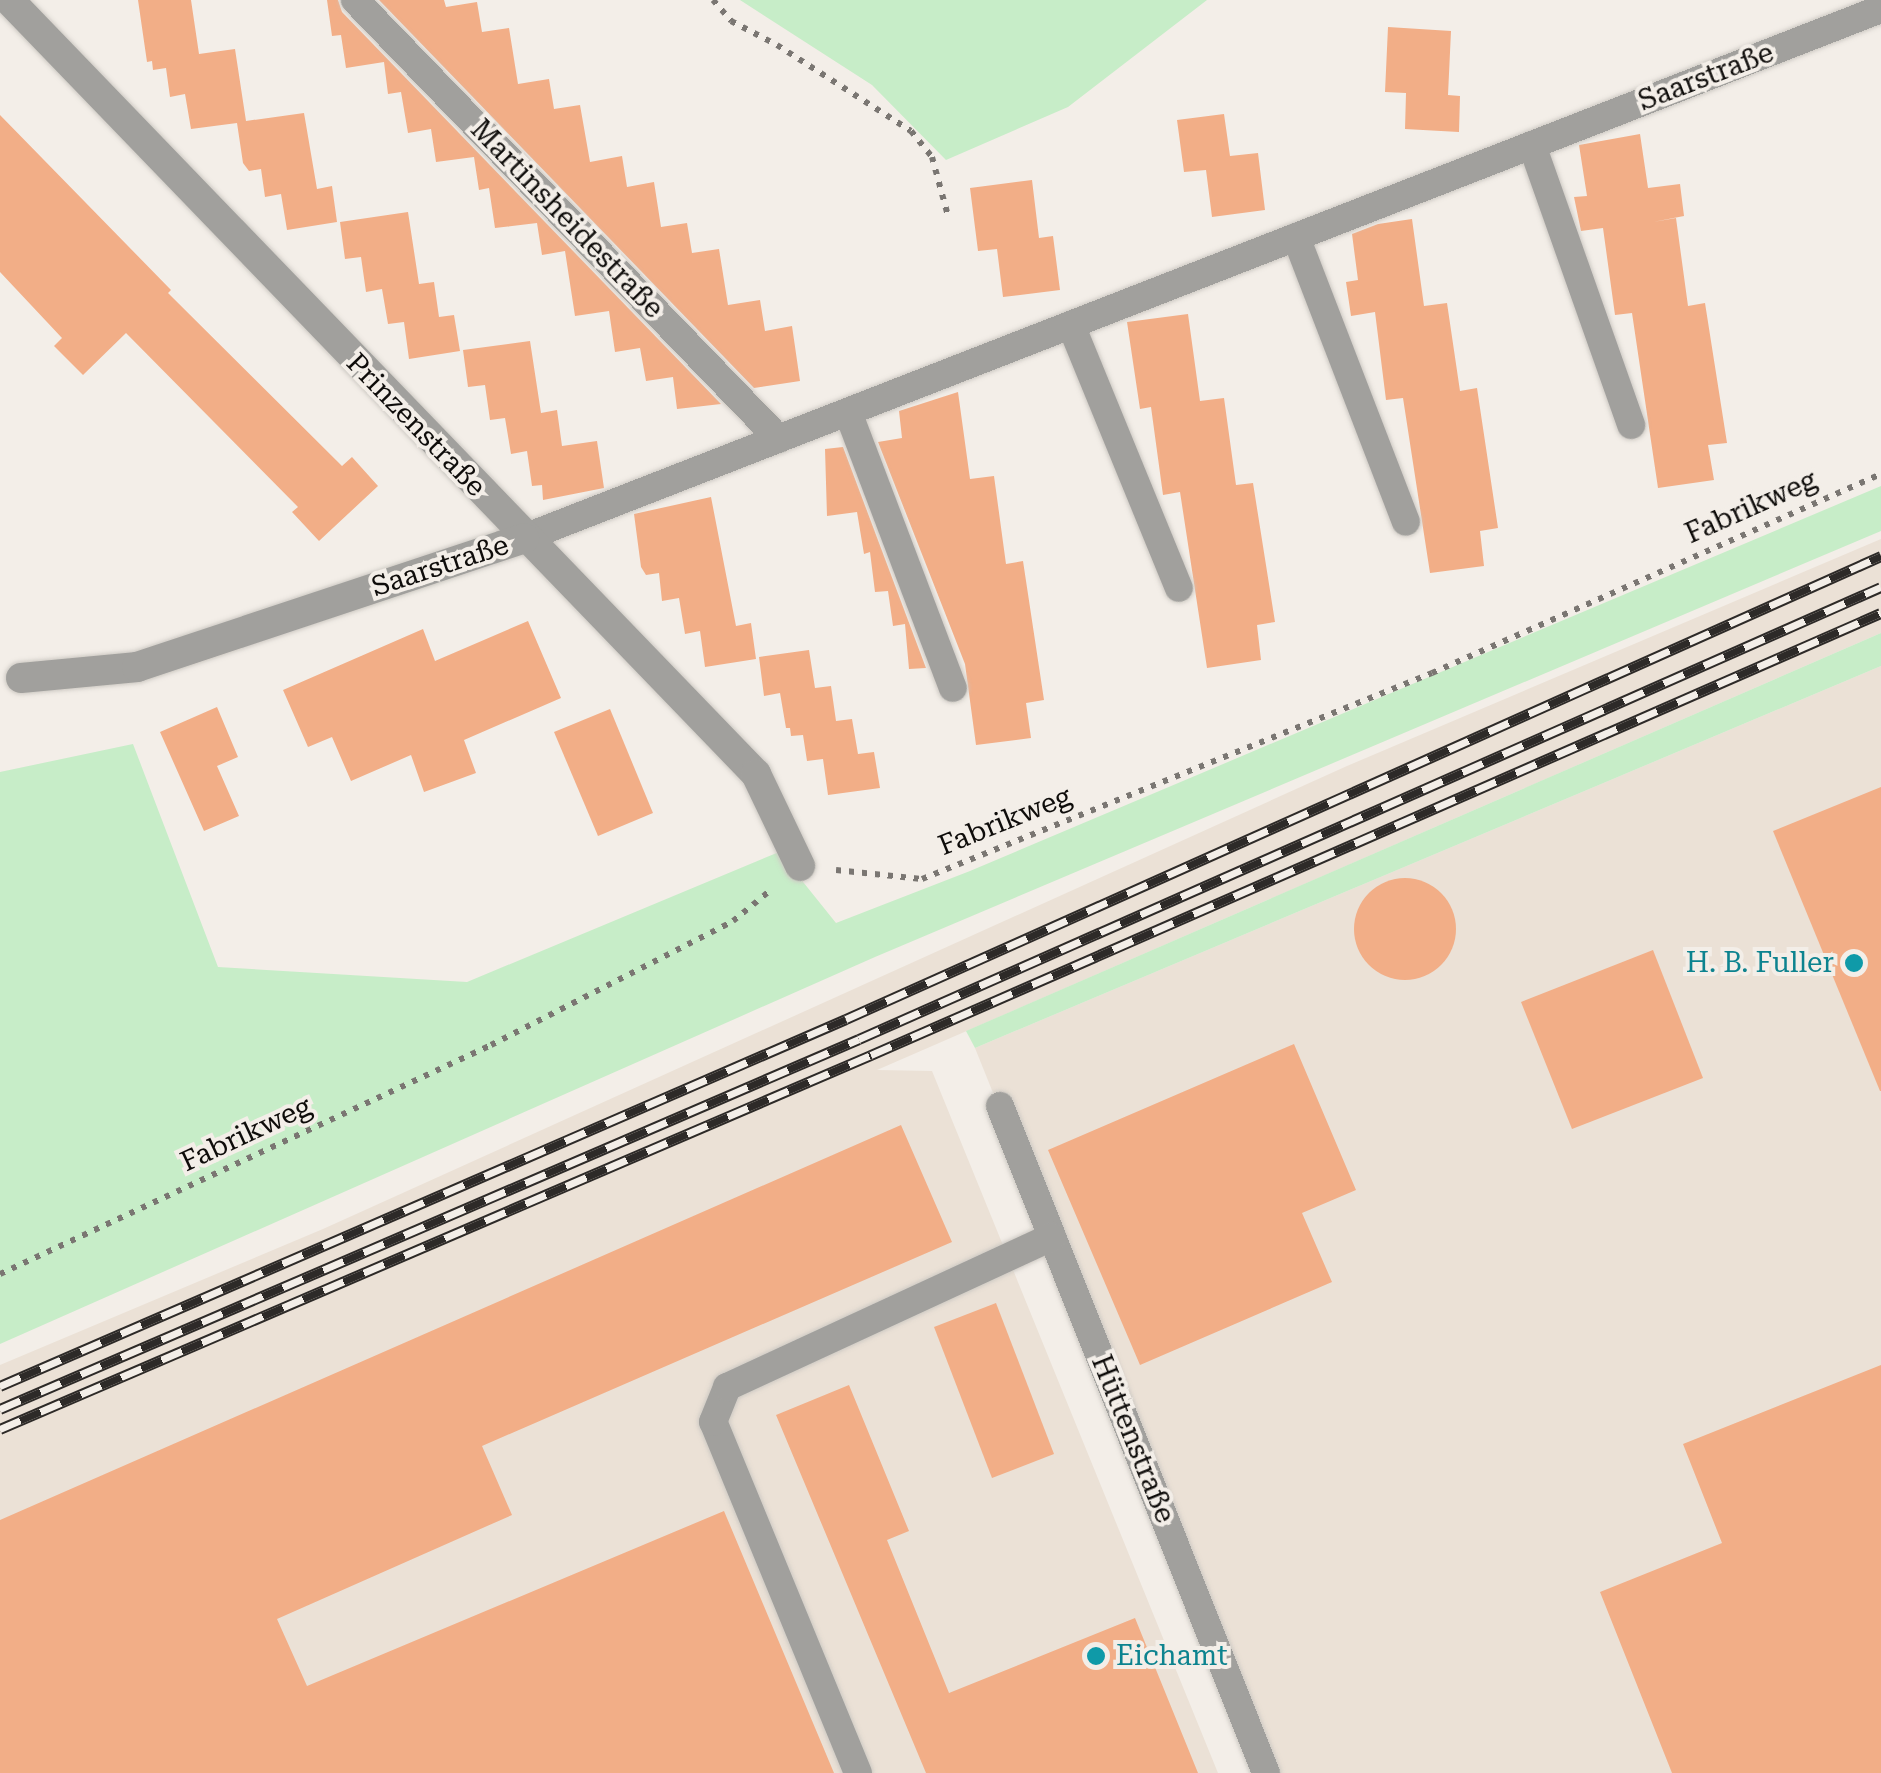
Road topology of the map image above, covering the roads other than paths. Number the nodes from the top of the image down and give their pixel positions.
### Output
1 (9, 0) edge
2 (355, 0) edge
3 (1881, 9) edge
4 (1532, 146) junction
5 (1296, 238) junction
6 (1071, 325) junction
7 (848, 412) junction
8 (1631, 425) dead end
9 (779, 439) junction
10 (1406, 522) dead end
11 (524, 538) junction
12 (1179, 588) dead end
13 (22, 678) dead end
14 (952, 688) dead end
15 (800, 866) road end
16 (1000, 1106) dead end
17 (1052, 1236) junction
18 (858, 1773) edge
19 (1266, 1773) edge

1 - 11 street, Prinzenstraße
2 - 9 lane, Martinsheidestraße
3 - 4 lane, Saarstraße
4 - 5 lane, Saarstraße
4 - 8 lane
5 - 6 lane, Saarstraße
5 - 10 lane
6 - 7 lane, Saarstraße
6 - 12 lane
7 - 9 lane, Saarstraße
7 - 14 lane
9 - 11 lane, Saarstraße
11 - 13 street, Saarstraße
11 - 15 street, Prinzenstraße
16 - 17 lane, Hüttenstraße
17 - 18 lane
17 - 19 lane, Hüttenstraße

